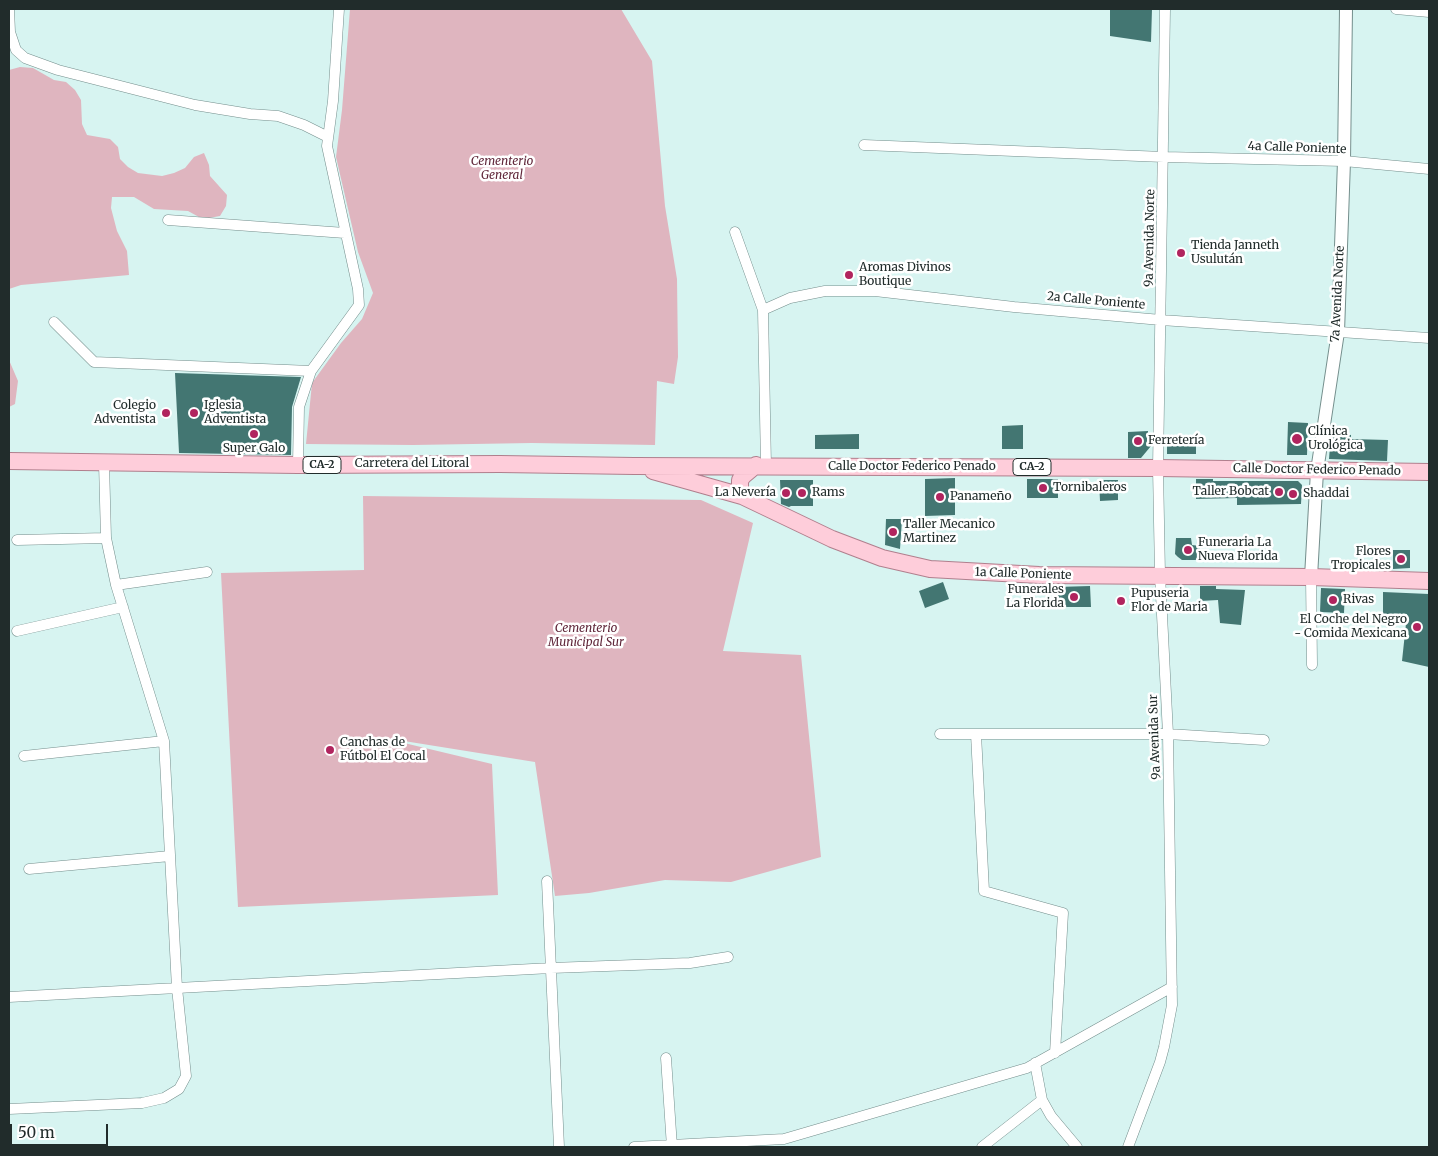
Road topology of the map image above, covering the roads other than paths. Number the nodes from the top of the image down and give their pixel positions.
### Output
1 (9, 9) edge
2 (339, 9) edge
3 (1165, 9) edge
4 (1346, 9) edge
5 (1396, 9) edge
6 (1429, 12) edge
7 (328, 137) junction
8 (864, 145) dead end
9 (1164, 157) junction
10 (1344, 161) junction
11 (1429, 169) edge
12 (168, 220) dead end
13 (735, 232) dead end
14 (345, 233) junction
15 (763, 310) junction
16 (1161, 320) junction
17 (54, 322) dead end
18 (1338, 332) junction
19 (1429, 338) edge
20 (311, 371) junction
21 (9, 461) edge
22 (104, 462) junction
23 (298, 465) junction
24 (634, 466) junction
25 (761, 466) junction
26 (1158, 468) junction
27 (1318, 471) junction
28 (1429, 472) edge
29 (742, 496) junction
30 (106, 538) junction
31 (17, 540) dead end
32 (207, 572) dead end
33 (1160, 575) junction
34 (1311, 577) junction
35 (1429, 581) edge
36 (116, 585) junction
37 (123, 607) junction
38 (17, 631) dead end
39 (1312, 665) dead end
40 (940, 734) dead end
41 (976, 734) junction
42 (1168, 734) junction
43 (1264, 740) dead end
44 (164, 741) junction
45 (24, 756) dead end
46 (170, 856) junction
47 (29, 868) dead end
48 (547, 881) dead end
49 (728, 957) dead end
50 (551, 968) junction
51 (1172, 987) junction
52 (177, 988) junction
53 (9, 996) edge
54 (1055, 1053) junction
55 (666, 1058) dead end
56 (1035, 1064) junction
57 (1042, 1100) junction
58 (9, 1109) edge
59 (672, 1146) edge
60 (559, 1147) edge
61 (634, 1147) edge
62 (982, 1147) edge
63 (1077, 1147) edge
64 (1128, 1147) edge

1 - 7 street
2 - 7 street
3 - 9 street, 9a Avenida Norte
4 - 10 street, 7a Avenida Norte
5 - 6 street
7 - 14 street
8 - 9 street, 4a Calle Poniente
9 - 10 street, 4a Calle Poniente
9 - 16 street, 9a Avenida Norte
10 - 11 street, 4a Calle Poniente
10 - 18 street, 7a Avenida Norte
12 - 14 street
13 - 15 street
14 - 20 street
15 - 16 street, 2a Calle Poniente
15 - 25 street
16 - 18 street, 2a Calle Poniente
16 - 26 street, 9a Avenida Norte
17 - 20 street
18 - 19 street, 2a Calle Poniente
18 - 27 street, 7a Avenida Norte
20 - 23 street
21 - 22 main road, Carretera del Litoral / CA-2
22 - 23 main road, Carretera del Litoral / CA-2
22 - 30 street
23 - 24 main road, Carretera del Litoral / CA-2
24 - 25 main road, Calle Doctor Federico Penado / CA-2
24 - 29 main road, 1a Calle Poniente / CA-2
25 - 26 main road, Calle Doctor Federico Penado / CA-2
25 - 29 main road
26 - 27 main road, Calle Doctor Federico Penado / CA-2
26 - 33 street, 9a Avenida Sur
27 - 28 main road, Calle Doctor Federico Penado / CA-2
27 - 34 street, 7a Avenida Norte
29 - 33 main road, 1a Calle Poniente / CA-2
30 - 31 street
30 - 36 street
32 - 36 street
33 - 34 main road, 1a Calle Poniente / CA-2
33 - 42 street, 9a Avenida Sur
34 - 35 main road, 1a Calle Poniente / CA-2
34 - 39 street
36 - 37 street
37 - 38 street
37 - 44 street
40 - 41 street
41 - 42 street
41 - 54 street
42 - 43 street
42 - 51 street, 9a Avenida Sur
44 - 45 street
44 - 46 street
46 - 47 street
46 - 52 street
48 - 50 street
49 - 50 street
50 - 52 street
50 - 60 street
51 - 54 street
51 - 64 street, 9a Avenida Sur
52 - 53 street
52 - 58 street
54 - 56 street
55 - 59 street
56 - 57 street
56 - 59 street
57 - 62 street
57 - 63 street
59 - 61 street

